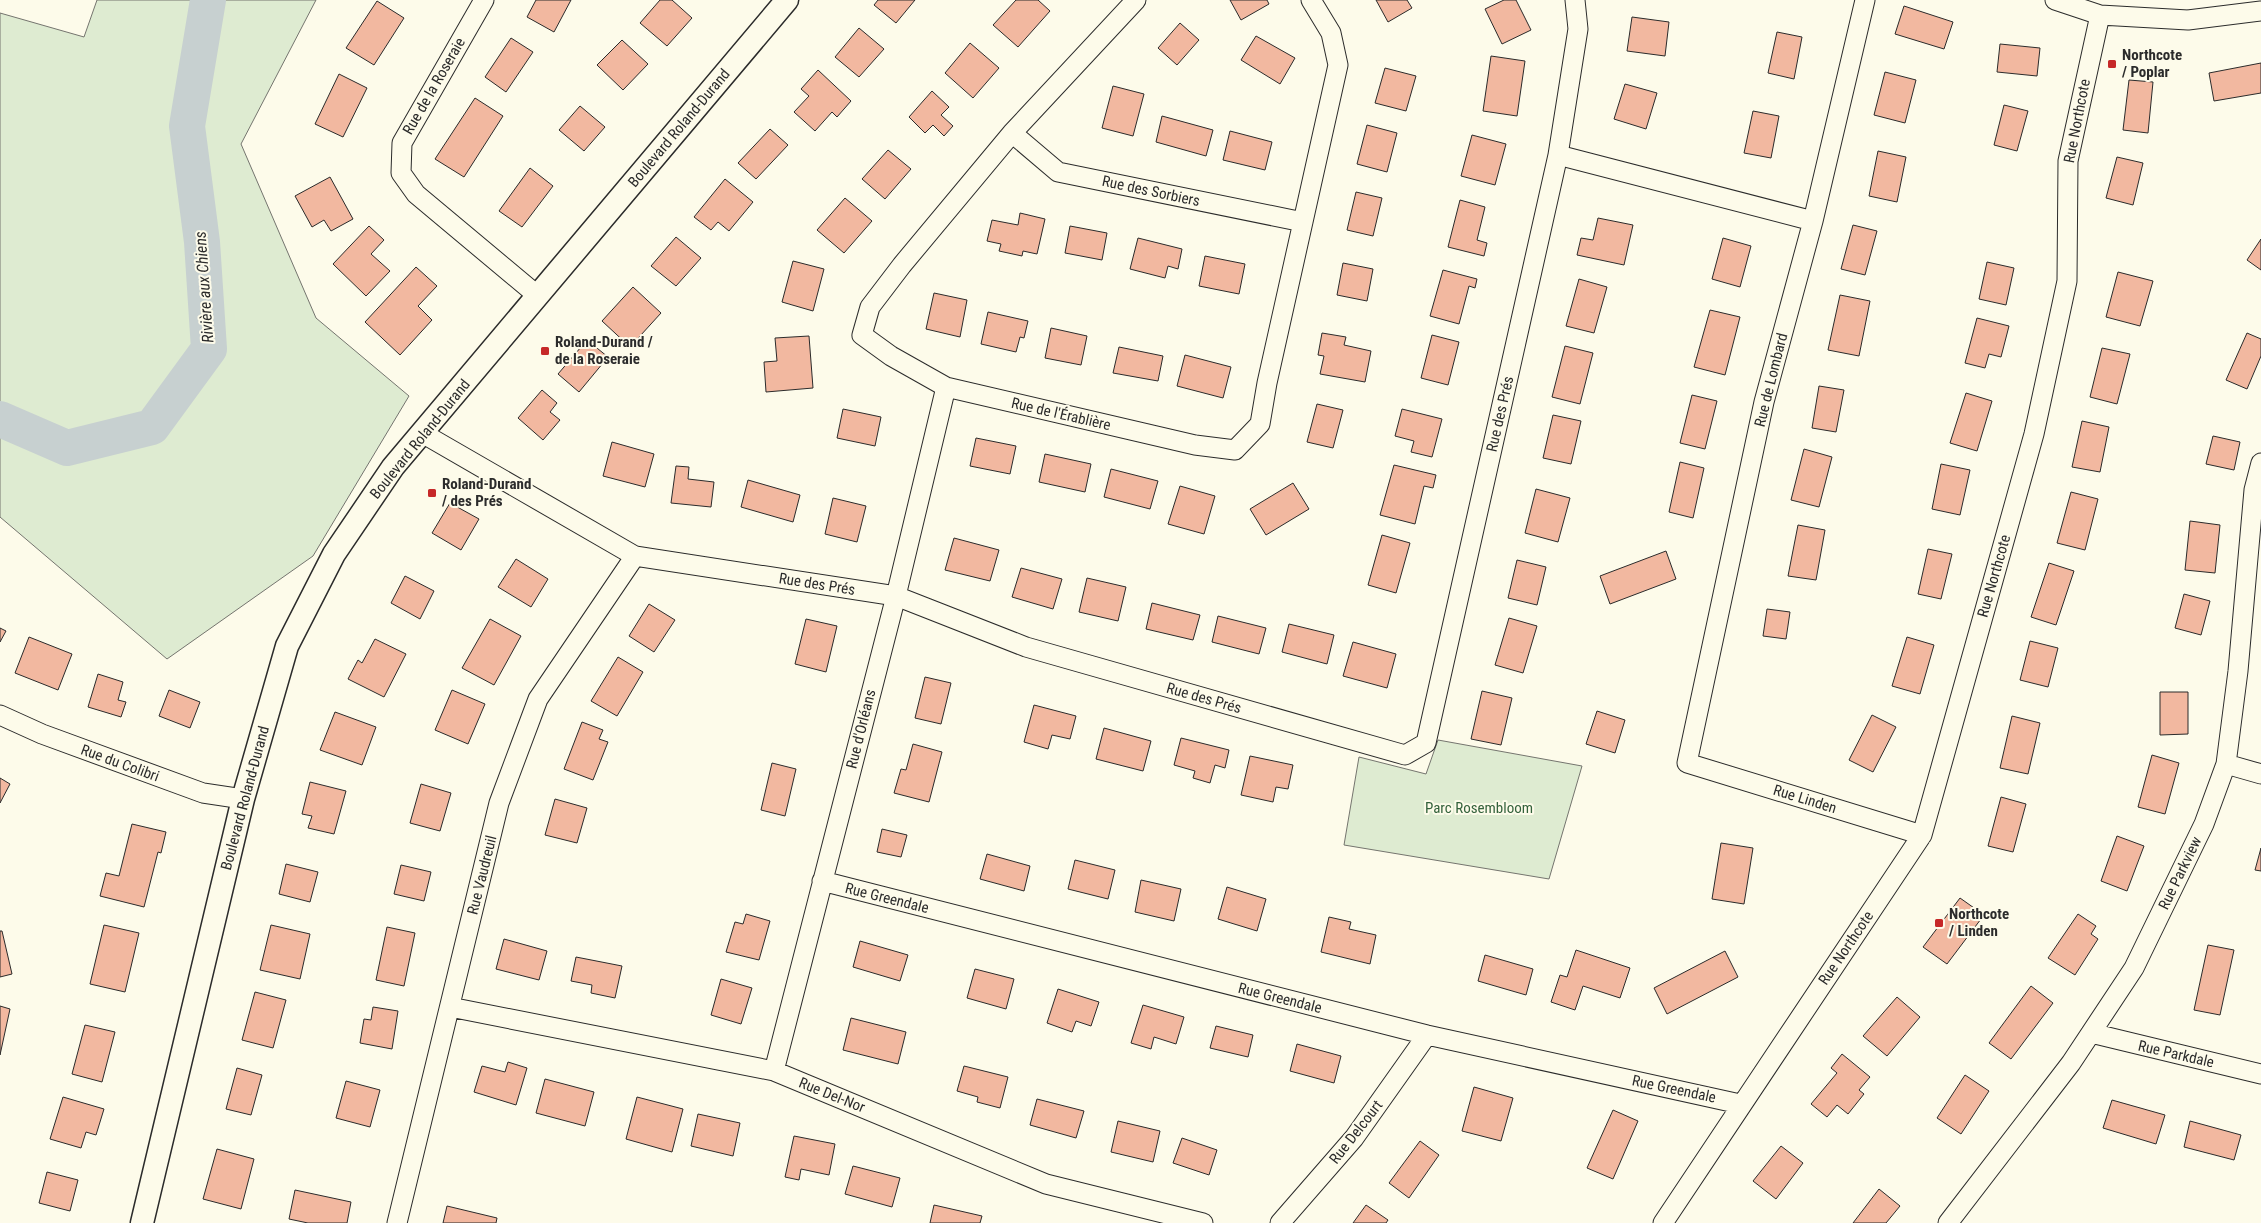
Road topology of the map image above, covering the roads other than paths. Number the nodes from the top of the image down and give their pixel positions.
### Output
1 (484, 0) edge
2 (787, 0) edge
3 (1136, 0) edge
4 (1311, 0) edge
5 (1575, 0) edge
6 (1865, 0) edge
7 (2055, 0) edge
8 (2261, 11) edge
9 (2100, 15) junction
10 (1012, 133) junction
11 (1558, 155) junction
12 (1813, 221) junction
13 (1303, 222) junction
14 (538, 296) junction
15 (946, 387) junction
16 (422, 433) junction
17 (2261, 463) edge
18 (635, 556) junction
19 (896, 596) junction
20 (0, 715) edge
21 (1687, 763) joint
22 (2226, 764) junction
23 (2261, 774) edge
24 (243, 799) junction
25 (1922, 835) junction
26 (822, 881) junction
27 (450, 1008) junction
28 (2090, 1033) junction
29 (1427, 1035) junction
30 (774, 1071) junction
31 (2261, 1074) edge
32 (1740, 1104) junction
33 (142, 1223) edge
34 (397, 1223) edge
35 (1204, 1223) edge
36 (1280, 1223) edge
37 (1663, 1223) edge
38 (1948, 1223) edge

1 - 14 street, Rue de la Roseraie
2 - 14 street, Boulevard Roland-Durand
3 - 10 street, Rue de l'Érablière
4 - 13 street, Rue de l'Érablière
5 - 11 street, Rue des Prés
6 - 12 street, Rue de Lombard
7 - 9 street
8 - 9 street
9 - 25 street, Rue Northcote
10 - 13 street, Rue des Sorbiers
10 - 15 street, Rue de l'Érablière
11 - 12 street
11 - 19 street, Rue des Prés
12 - 21 street, Rue de Lombard
13 - 15 street, Rue de l'Érablière
14 - 16 street, Boulevard Roland-Durand
15 - 19 street, Rue d'Orléans
16 - 18 street, Rue des Prés
16 - 24 street, Boulevard Roland-Durand
17 - 22 street, Rue Parkview
18 - 19 street, Rue des Prés
18 - 27 street, Rue Vaudreuil
19 - 26 street, Rue d'Orléans
20 - 24 street, Rue du Colibri
21 - 25 street, Rue Linden
22 - 23 street
22 - 28 street, Rue Parkview
24 - 33 street, Boulevard Roland-Durand
25 - 32 street, Rue Northcote
26 - 29 street, Rue Greendale
26 - 30 street, Rue d'Orléans
27 - 30 street, Rue Del-Nor
27 - 34 street, Rue Vaudreuil
28 - 31 street, Rue Parkdale
28 - 38 street, Rue Parkview
29 - 32 street, Rue Greendale
29 - 36 street, Rue Delcourt
30 - 35 street, Rue Del-Nor
32 - 37 street, Rue Northcote

